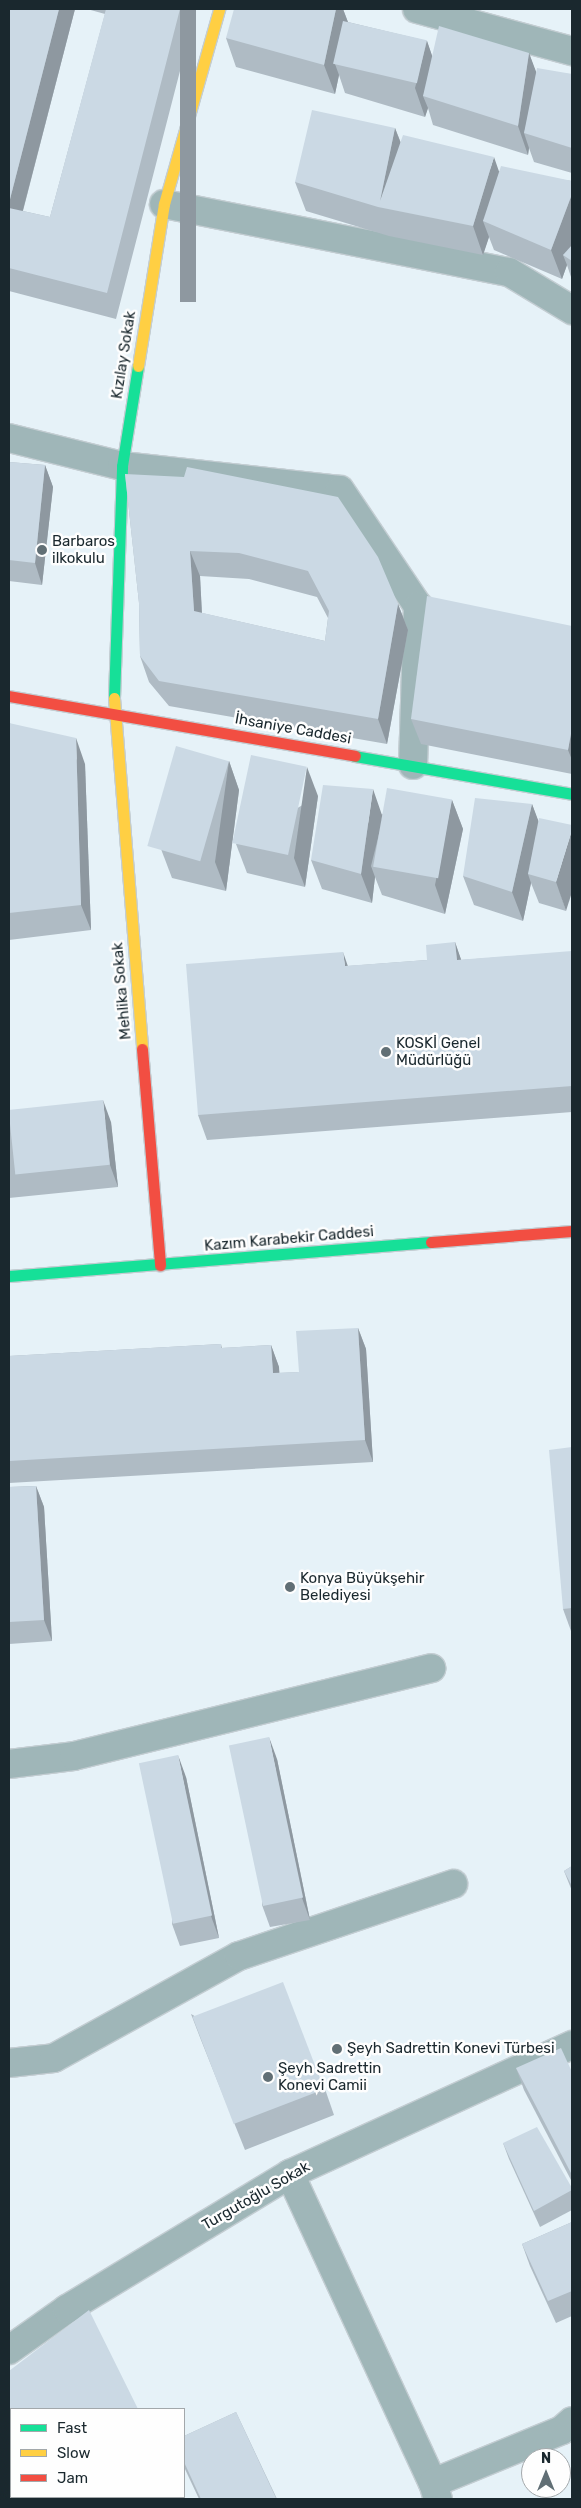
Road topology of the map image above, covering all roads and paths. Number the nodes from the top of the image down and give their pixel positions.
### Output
1 (219, 9) edge
2 (417, 9) edge
3 (572, 50) edge
4 (164, 204) junction
5 (572, 310) edge
6 (9, 438) edge
7 (122, 466) junction
8 (9, 696) edge
9 (113, 714) junction
10 (414, 765) junction
11 (572, 794) edge
12 (572, 1231) edge
13 (160, 1265) junction
14 (9, 1276) edge
15 (431, 1668) dead end
16 (9, 1764) edge
17 (454, 1884) dead end
18 (572, 2045) edge
19 (9, 2063) edge
20 (290, 2174) junction
21 (9, 2350) edge
22 (572, 2421) edge
23 (436, 2491) edge

1 - 4 street, Kızılay Sokak
2 - 3 street
4 - 5 street
4 - 7 street, Kızılay Sokak
6 - 7 street
7 - 9 street, Kızılay Sokak
7 - 10 street
8 - 9 street, İhsaniye Caddesi
9 - 10 street, İhsaniye Caddesi
9 - 13 street, Mehlika Sokak
10 - 11 street, İhsaniye Caddesi
12 - 13 street, Kazım Karabekir Caddesi
13 - 14 street, Kazım Karabekir Caddesi
15 - 16 street
17 - 19 street
18 - 20 street, Turgutoğlu Sokak
20 - 21 street, Turgutoğlu Sokak
20 - 23 street
22 - 23 street

